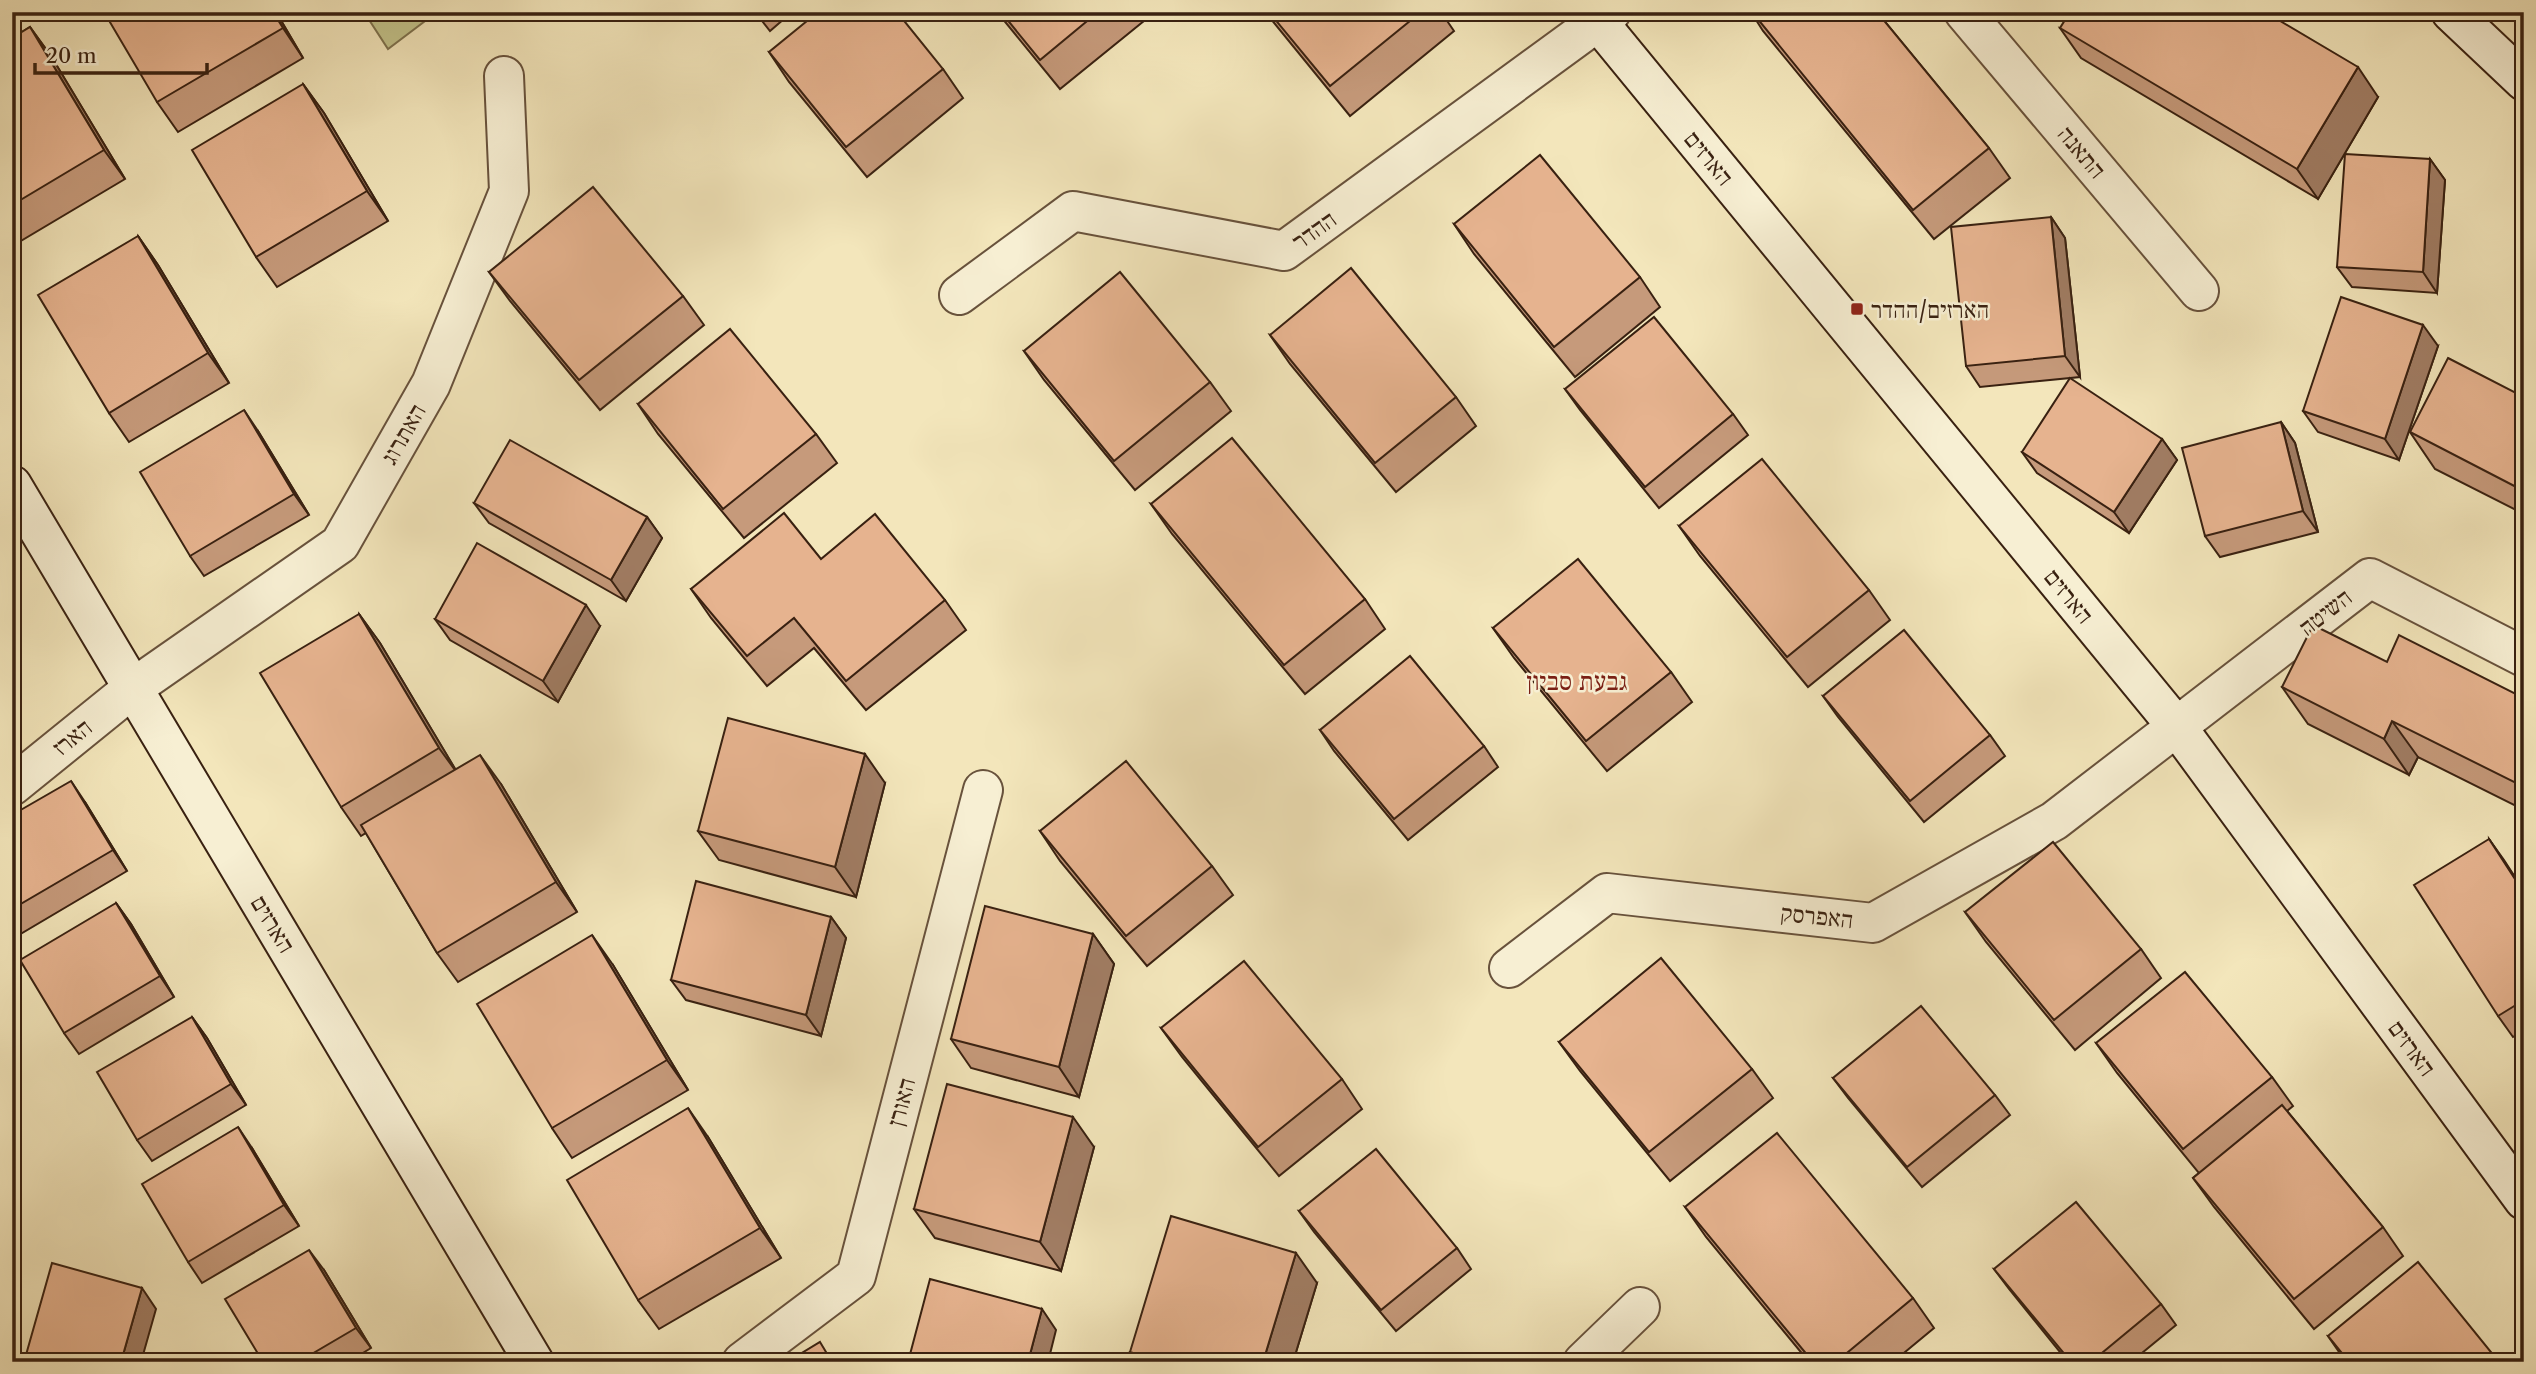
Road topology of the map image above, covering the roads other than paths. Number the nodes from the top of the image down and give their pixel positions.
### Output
1 (1964, 12) edge
2 (2452, 12) edge
3 (1599, 15) edge
4 (504, 76) dead end
5 (2524, 82) edge
6 (2199, 291) dead end
7 (959, 295) dead end
8 (12, 485) edge
9 (2524, 657) edge
10 (133, 688) junction
11 (2177, 727) junction
12 (12, 786) edge
13 (983, 790) dead end
14 (1509, 968) dead end
15 (2524, 1200) edge
16 (1640, 1307) dead end
17 (534, 1362) edge
18 (742, 1362) edge
19 (1583, 1362) edge

1 - 6 street, התאנה
2 - 5 street
3 - 7 street, ההדר
3 - 11 street, הארזים
4 - 10 street, האתרוג
8 - 10 street, הארזים
9 - 11 street, השיטה
10 - 12 street, הארז
10 - 17 street, הארזים
11 - 14 street, האפרסק
11 - 15 street, הארזים
13 - 18 street, האורן
16 - 19 street

